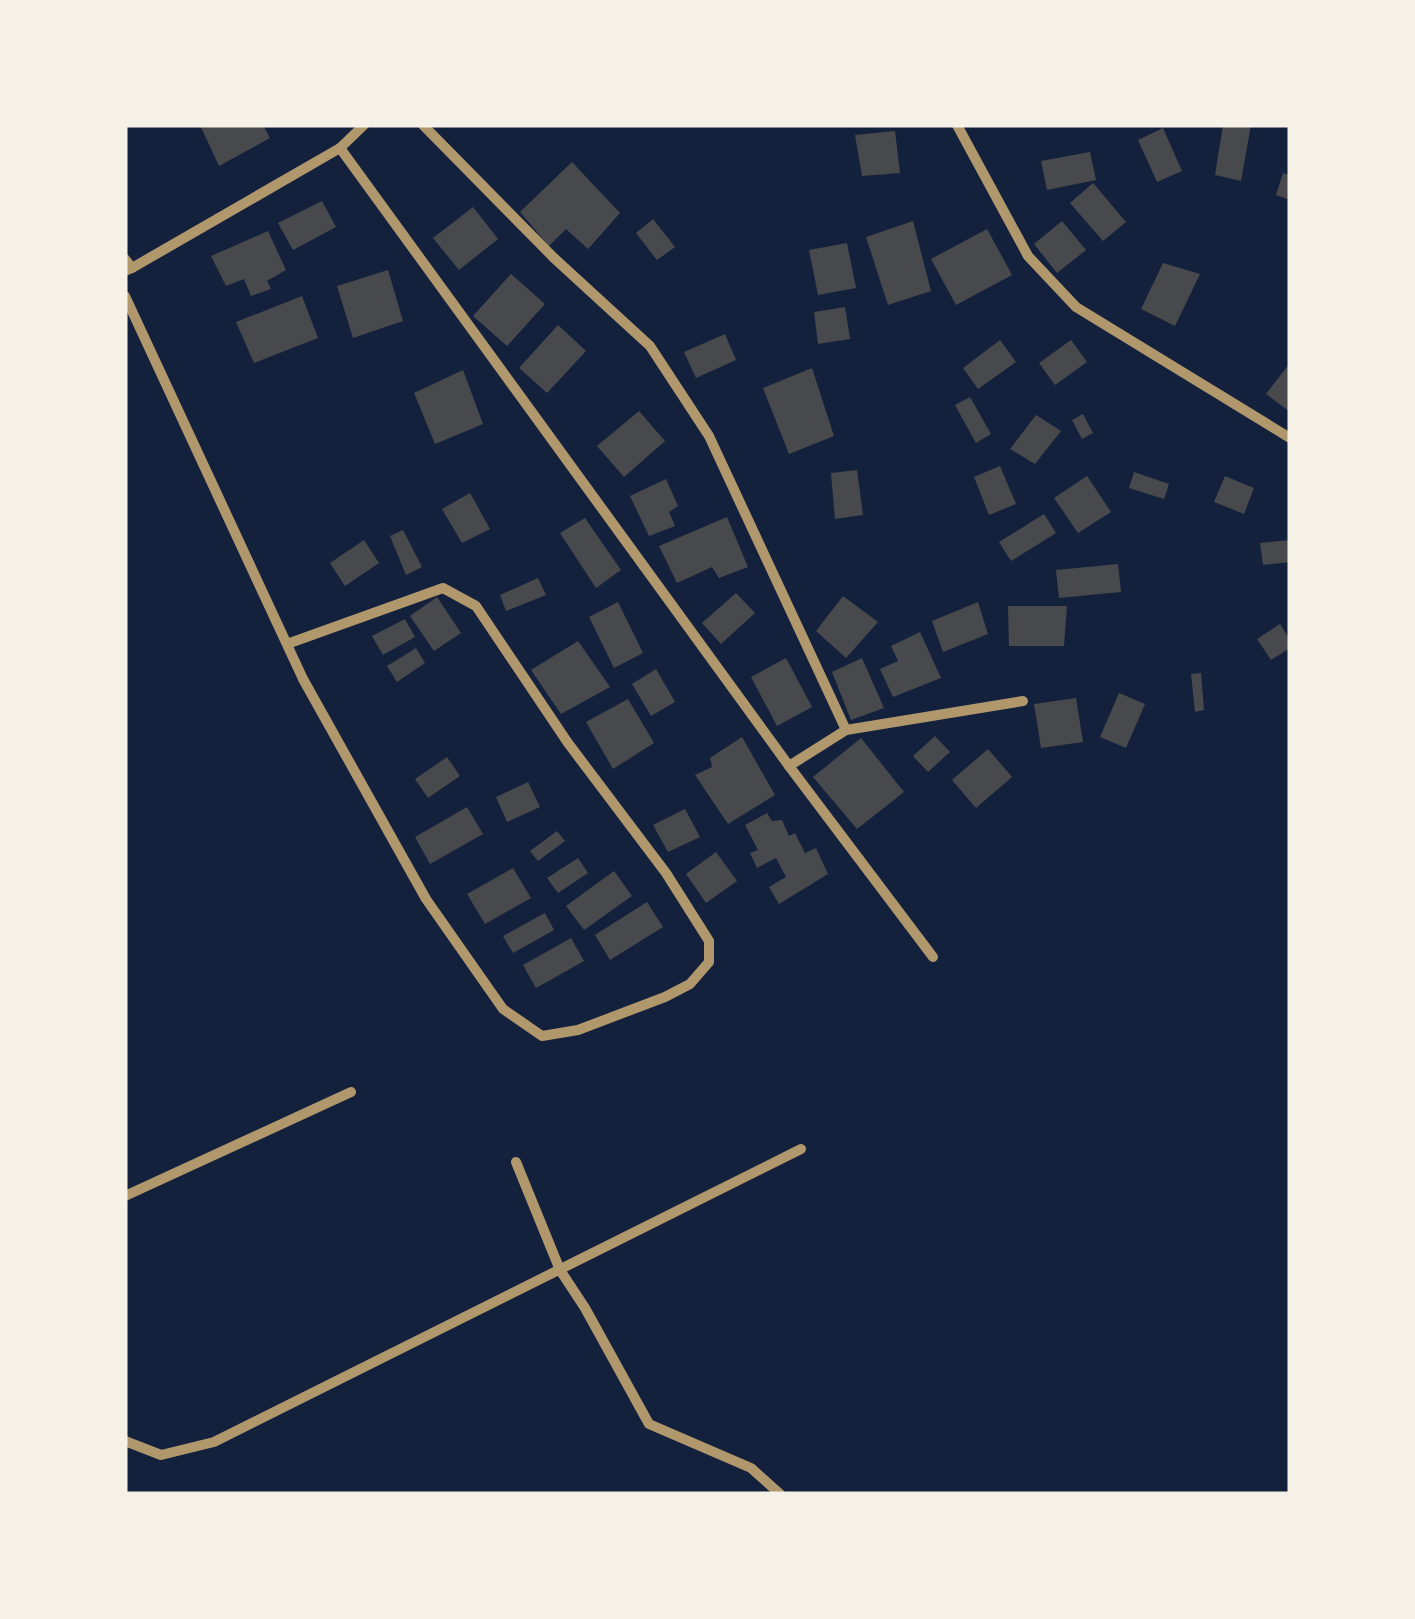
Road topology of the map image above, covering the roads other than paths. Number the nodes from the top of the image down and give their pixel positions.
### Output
1 (364, 125) edge
2 (423, 125) edge
3 (958, 125) edge
4 (340, 148) junction
5 (127, 266) edge
6 (125, 296) edge
7 (1290, 438) edge
8 (288, 644) junction
9 (1023, 701) dead end
10 (846, 730) junction
11 (789, 766) junction
12 (933, 957) dead end
13 (350, 1092) dead end
14 (802, 1149) dead end
15 (516, 1162) dead end
16 (125, 1196) edge
17 (560, 1270) junction
18 (125, 1441) edge
19 (780, 1494) edge

1 - 4 street
2 - 10 street
3 - 7 street
4 - 5 street
4 - 11 street
6 - 8 street
8 - 8 street
9 - 10 street
10 - 11 street
11 - 12 street
13 - 16 street
14 - 17 street
15 - 17 street
17 - 18 street
17 - 19 street

